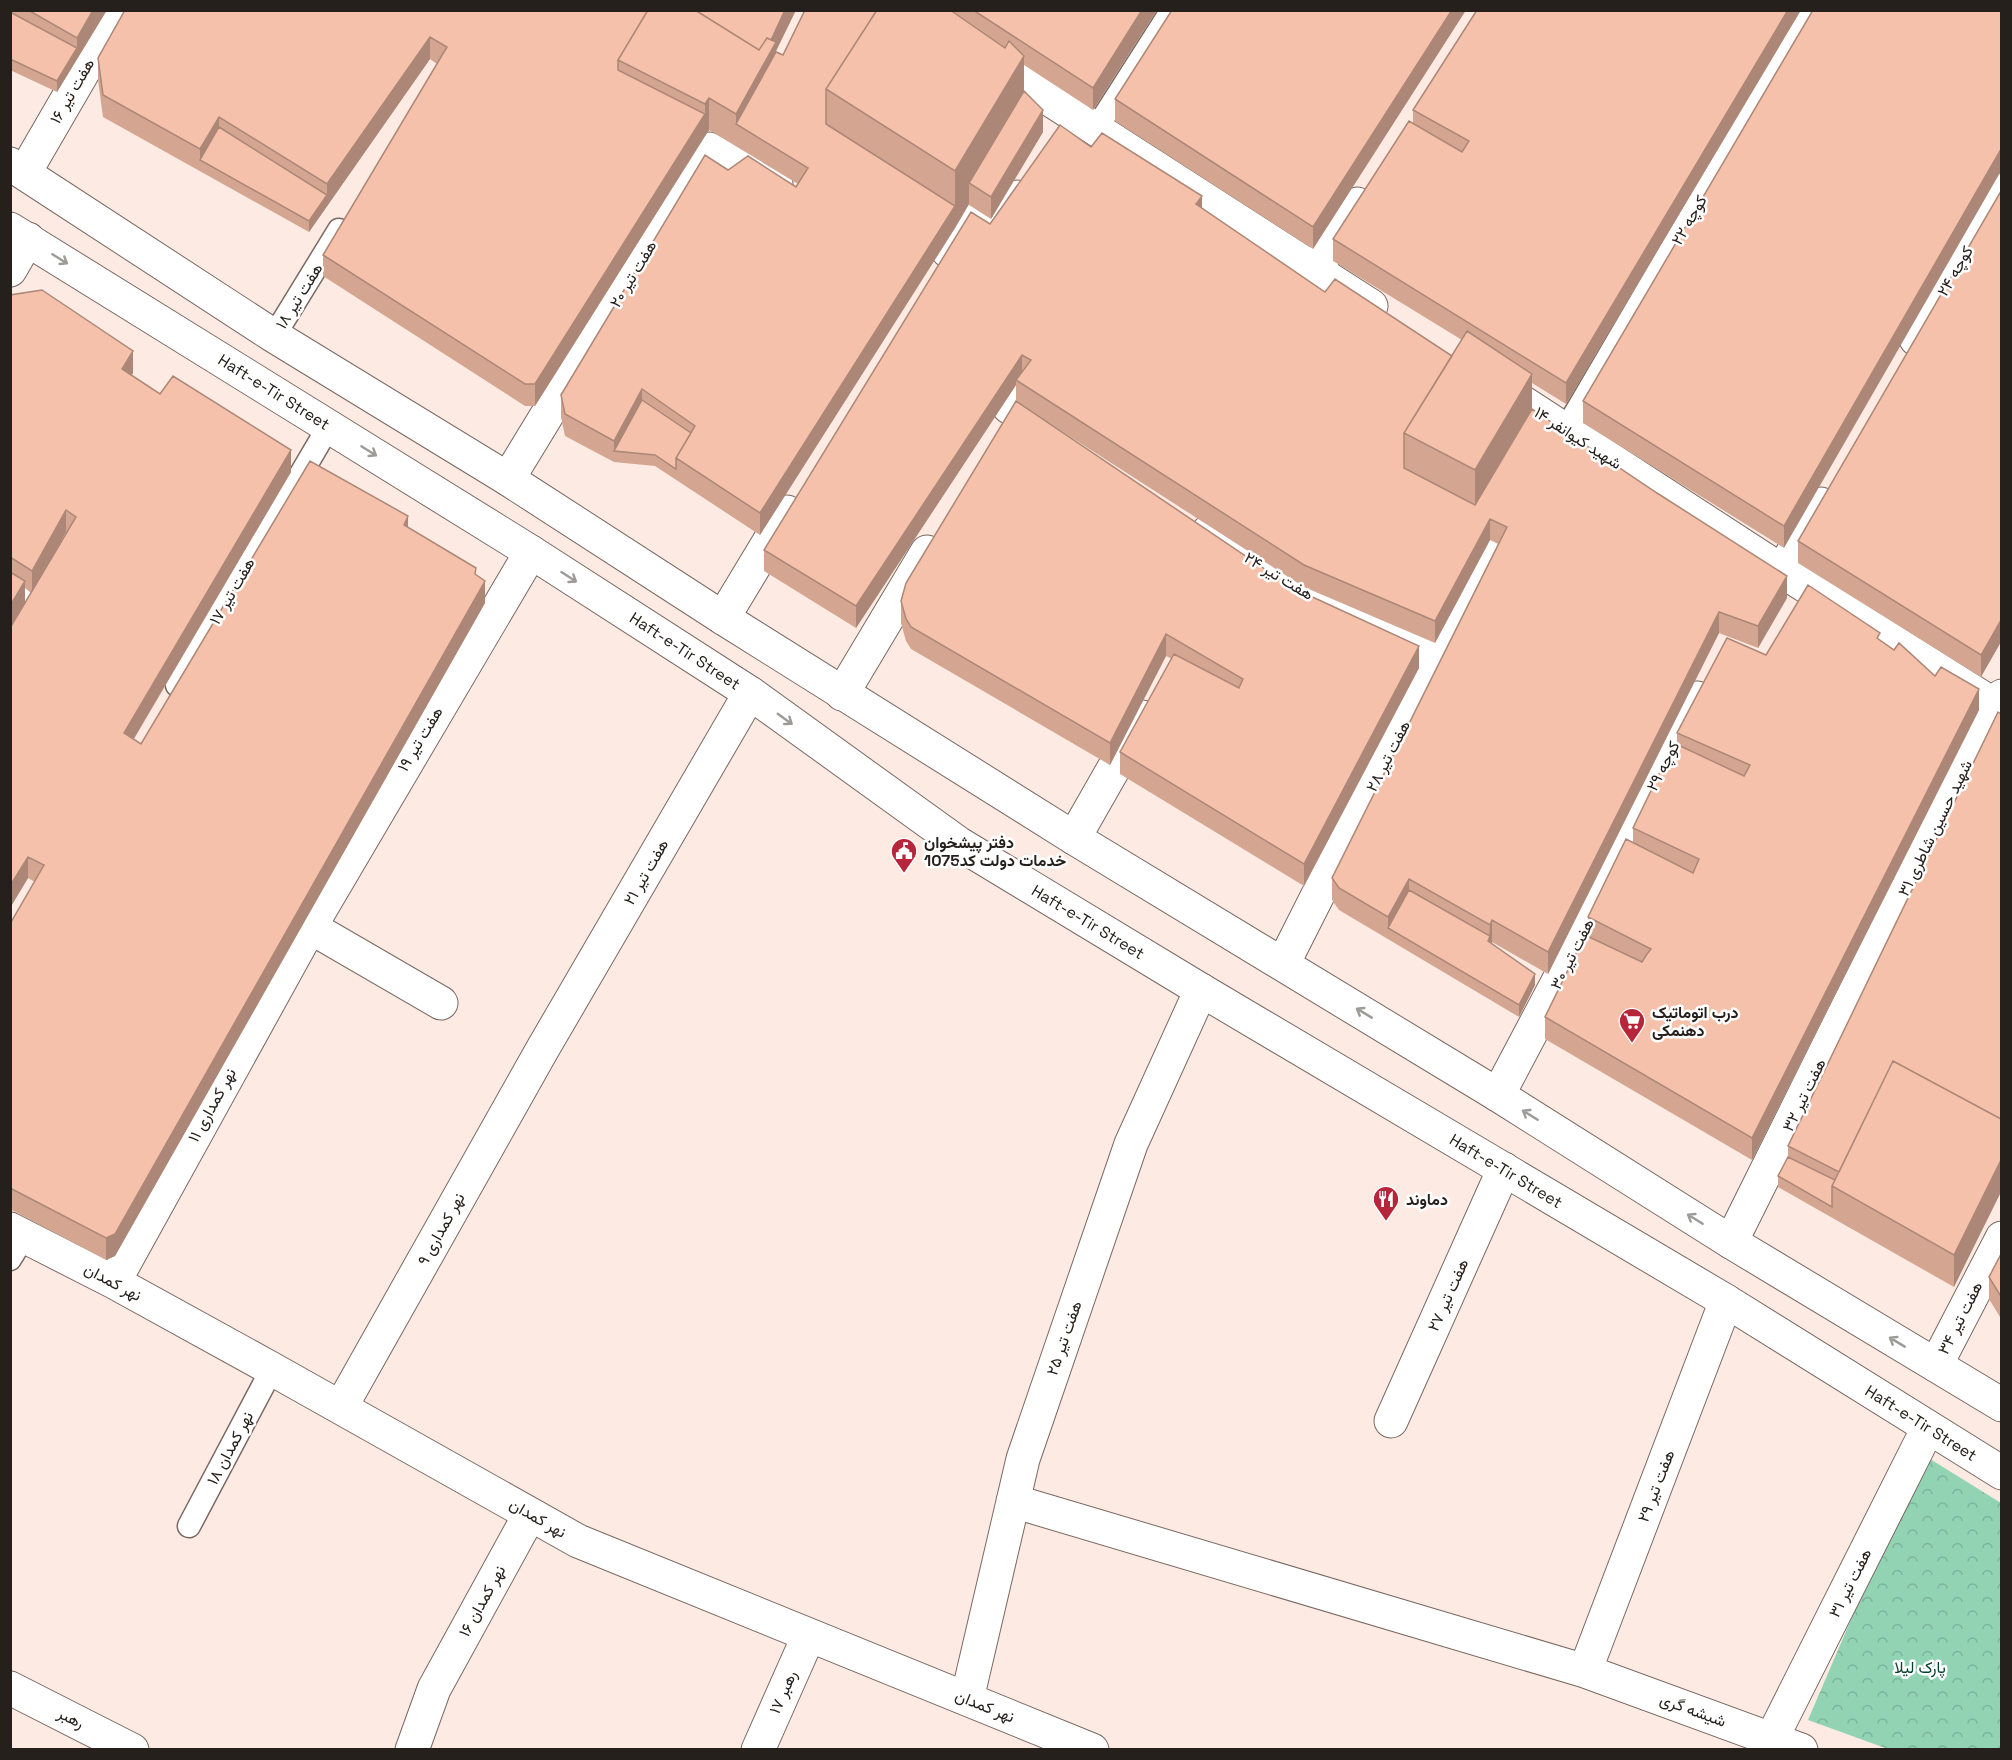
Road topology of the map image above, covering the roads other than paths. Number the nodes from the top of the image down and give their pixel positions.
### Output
1 (119, 10) edge
2 (911, 10) edge
3 (1172, 10) edge
4 (1811, 10) edge
5 (1096, 129) junction
6 (18, 168) edge
7 (1035, 170) edge
8 (1372, 181) edge
9 (2001, 190) edge
10 (792, 192) edge
11 (349, 214) edge
12 (19, 234) edge
13 (10, 270) edge
14 (1315, 270) junction
15 (934, 273) edge
16 (1395, 321) edge
17 (274, 336) junction
18 (1901, 365) edge
19 (1465, 366) edge
20 (329, 426) junction
21 (1566, 429) junction
22 (1836, 478) edge
23 (508, 479) junction
24 (804, 486) edge
25 (1183, 517) edge
26 (940, 531) edge
27 (1497, 551) edge
28 (531, 552) junction
29 (1782, 571) junction
30 (31, 587) edge
31 (1812, 590) junction
32 (723, 618) junction
33 (1794, 618) edge
34 (16, 629) edge
35 (1438, 657) junction
36 (1709, 676) edge
37 (1160, 687) edge
38 (750, 693) junction
39 (842, 694) junction
40 (165, 704) edge
41 (1999, 704) edge
42 (1668, 754) junction
43 (1699, 770) edge
44 (1640, 811) joint
45 (1074, 838) junction
46 (1622, 851) junction
47 (1653, 866) edge
48 (310, 927) junction
49 (1579, 942) junction
50 (1876, 949) joint
51 (1609, 958) edge
52 (1283, 964) junction
53 (1201, 990) junction
54 (441, 1003) dead end
55 (542, 1050) joint
56 (1498, 1095) junction
57 (1504, 1169) junction
58 (2001, 1238) edge
59 (15, 1241) edge
60 (1731, 1242) junction
61 (114, 1282) junction
62 (1726, 1301) junction
63 (1936, 1365) junction
64 (272, 1369) junction
65 (2001, 1405) edge
66 (341, 1407) junction
67 (1392, 1421) dead end
68 (1928, 1428) junction
69 (2001, 1473) edge
70 (1013, 1501) junction
71 (530, 1514) junction
72 (189, 1527) dead end
73 (809, 1635) junction
74 (1585, 1671) junction
75 (10, 1688) edge
76 (967, 1699) junction
77 (1787, 1744) edge
78 (117, 1746) edge
79 (412, 1749) edge
80 (758, 1749) edge
81 (1092, 1749) edge

1 - 6 street, هفت تیر ۱۶
2 - 5 street
3 - 5 lane
4 - 21 lane, کوچه ۲۲
5 - 14 street
6 - 17 street
7 - 15 street
8 - 14 street
9 - 18 street, کوچه ۲۴
10 - 23 street, هفت تیر ۲۰
11 - 17 lane, هفت تیر ۱۸
12 - 13 street
12 -> 20 street, Haft-e-Tir Street
14 - 16 street
17 - 23 street
19 - 21 street, شهید کیوانفر ۱۴
20 -> 28 street, Haft-e-Tir Street
20 - 40 lane, هفت تیر ۱۷
21 - 29 street, شهید کیوانفر ۱۴
22 - 29 street
23 - 32 street
24 - 32 street
25 - 35 street, هفت تیر ۲۴
26 - 39 street
27 - 35 street, هفت تیر ۲۸
28 -> 38 street, Haft-e-Tir Street
28 - 48 street, هفت تیر ۱۹
29 - 31 street, شهید کیوانفر ۱۴
30 - 34 street
31 - 33 street
31 - 41 street, شهید کیوانفر ۱۴
32 - 39 street
35 - 52 street, هفت تیر ۲۸
36 - 42 street, کوچه ۲۹
37 - 45 street
38 -> 53 street, Haft-e-Tir Street
38 - 55 street, هفت تیر ۲۱
39 - 45 street
41 - 50 street, شهید حسین شاطری ۳۱
42 - 43 street
42 - 44 street, کوچه ۲۹
44 - 46 street, هفت تیر ۳۰
45 - 52 street
46 - 47 street
46 - 49 street, هفت تیر ۳۰
48 - 54 street
48 - 61 street, نهر کمداری ۱۱
49 - 51 street
49 - 56 street, هفت تیر ۳۰
50 - 60 street, هفت تیر ۳۲
56 -> 52 street
53 - 57 street, Haft-e-Tir Street
53 - 70 street, هفت تیر ۲۵
55 - 66 street, نهر کمداری ۹
60 -> 56 street
57 - 62 street, Haft-e-Tir Street
57 - 67 street, هفت تیر ۲۷
58 - 63 street, هفت تیر ۳۴
59 - 61 street, نهر کمدان
63 -> 60 street
61 - 64 street, نهر کمدان
62 - 68 street, Haft-e-Tir Street
62 - 74 street, هفت تیر ۲۹
63 - 65 street
64 - 66 street, نهر کمدان
64 - 72 lane, نهر کمدان ۱۸
66 - 71 street, نهر کمدان
68 - 69 street, Haft-e-Tir Street
68 - 77 street, هفت تیر ۳۱
70 - 74 street, شیشه گری
70 - 76 street, هفت تیر ۲۵
71 - 73 street, نهر کمدان
71 - 79 street, نهر کمدان ۱۶
73 - 76 street, نهر کمدان
73 - 80 street, رهبر ۱۷
74 - 77 street, شیشه گری
75 - 78 street, رهبر
76 - 81 street, نهر کمدان

